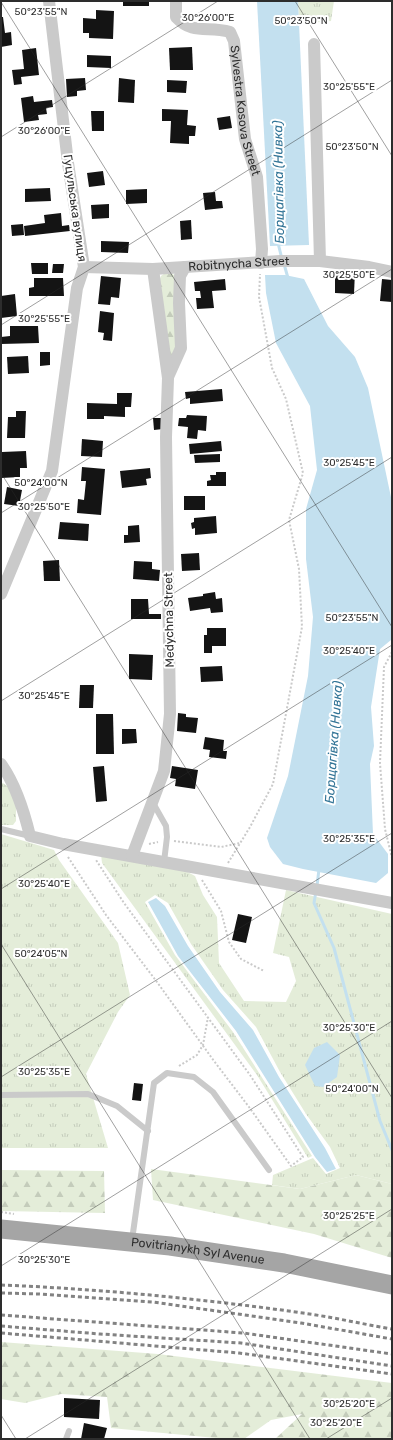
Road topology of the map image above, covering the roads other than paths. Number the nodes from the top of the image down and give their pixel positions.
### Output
1 (48, 1) edge
2 (176, 1) edge
3 (314, 44) dead end
4 (320, 261) junction
5 (261, 262) junction
6 (84, 267) junction
7 (185, 267) junction
8 (153, 269) junction
9 (392, 272) edge
10 (168, 378) junction
11 (1, 594) edge
12 (1, 764) edge
13 (152, 802) junction
14 (1, 829) edge
15 (30, 836) junction
16 (134, 851) junction
17 (164, 862) junction
18 (392, 902) edge
19 (1, 1096) edge
20 (148, 1131) junction
21 (269, 1170) dead end
22 (1, 1229) edge
23 (132, 1242) junction
24 (392, 1285) edge
25 (69, 1431) dead end
26 (66, 1439) edge

1 - 6 street, Гуцульська вулиця
2 - 5 street, Sylvestra Kosova Street
3 - 4 street
4 - 5 street, Robitnycha Street
4 - 9 street, Robitnycha Street
5 - 7 street, Robitnycha Street
6 - 8 street, Robitnycha Street
6 - 11 street, Гуцульська вулиця
7 - 8 street, Robitnycha Street
7 - 10 street, Medychna Street
8 - 10 street, Medychna Street
10 - 13 street, Medychna Street
12 - 15 street
13 - 16 street, Medychna Street
13 - 17 lane
14 - 15 lane
15 - 16 street
16 - 17 street
17 - 18 street
19 - 20 lane
20 - 21 lane
20 - 23 lane
22 - 23 main road, Povitrianykh Syl Avenue
23 - 24 main road, Povitrianykh Syl Avenue
25 - 26 lane

